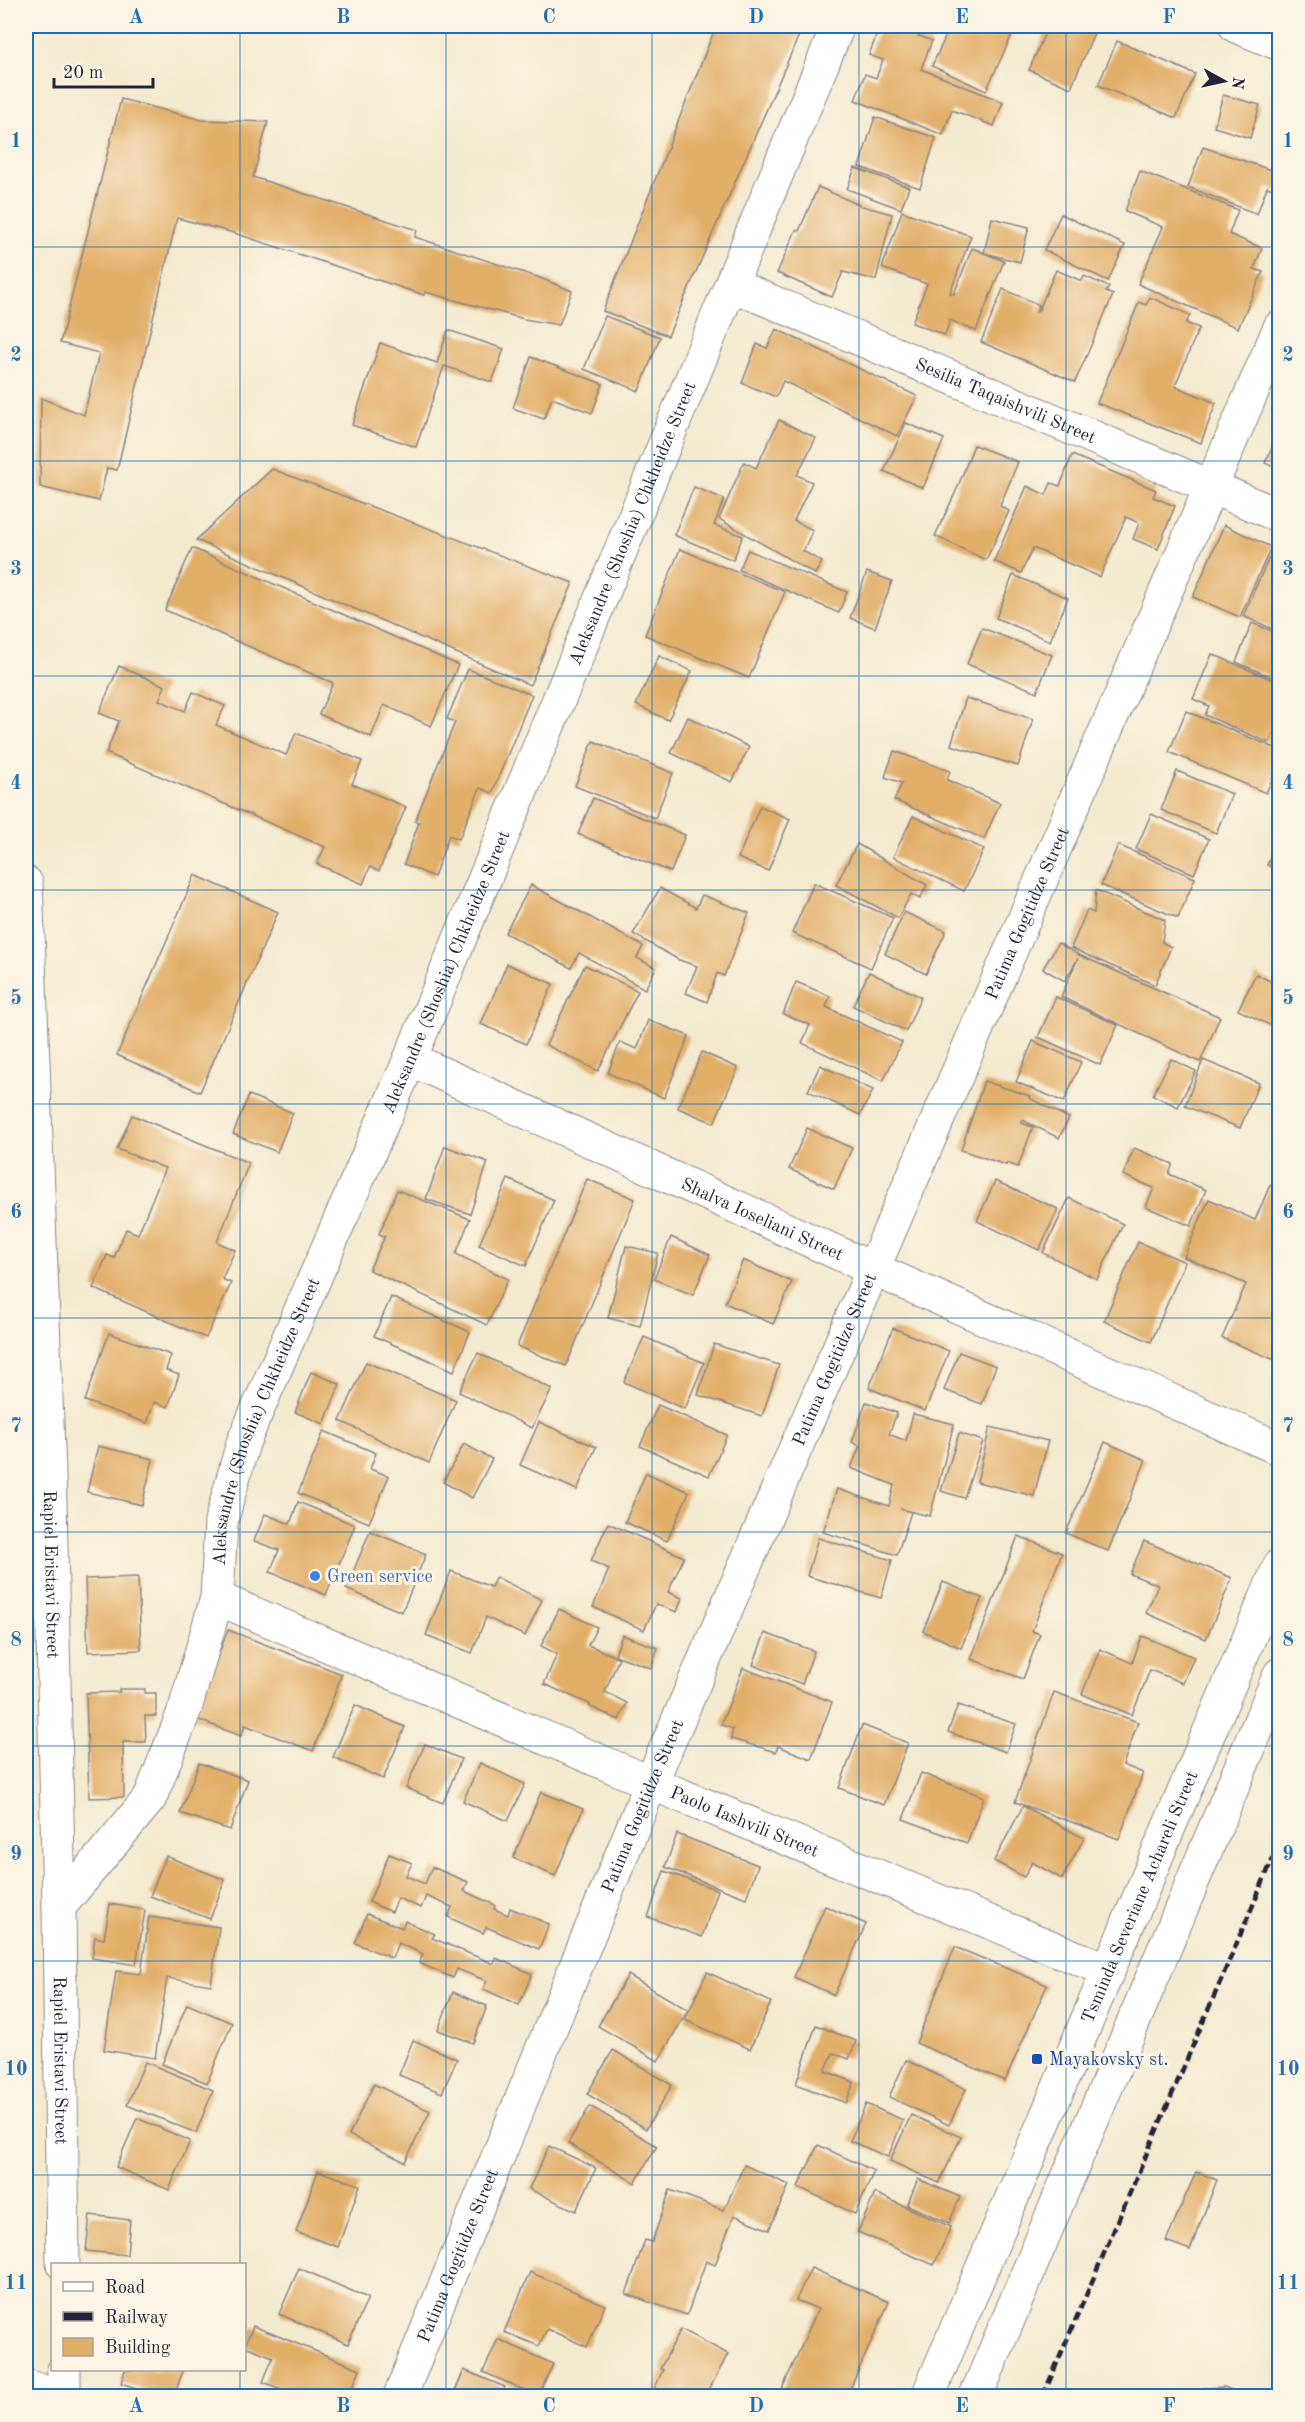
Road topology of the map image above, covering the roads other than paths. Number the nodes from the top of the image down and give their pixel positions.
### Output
1 (838, 26) edge
2 (1236, 26) edge
3 (1280, 44) edge
4 (732, 285) junction
5 (1280, 327) edge
6 (1211, 487) junction
7 (1280, 516) edge
8 (26, 883) edge
9 (410, 1059) junction
10 (873, 1269) junction
11 (1280, 1449) edge
12 (1280, 1565) edge
13 (217, 1598) junction
14 (1280, 1674) edge
15 (651, 1783) junction
16 (59, 1907) junction
17 (1109, 1969) junction
18 (63, 2263) edge
19 (64, 2371) edge
20 (26, 2386) edge
21 (56, 2397) edge
22 (64, 2397) edge
23 (400, 2397) edge
24 (928, 2397) edge
25 (976, 2397) edge

1 - 4 street, Aleksandre (Shoshia) Chkheidze Street
2 - 3 street
4 - 6 street, Sesilia Taqaishvili Street
4 - 9 street, Aleksandre (Shoshia) Chkheidze Street
5 - 6 street, Patima Gogitidze Street
6 - 7 street, Sesilia Taqaishvili Street
6 - 10 street, Patima Gogitidze Street
8 - 16 street, Rapiel Eristavi Street
9 - 10 street, Shalva Ioseliani Street
9 - 13 street, Aleksandre (Shoshia) Chkheidze Street
10 - 11 street, Shalva Ioseliani Street
10 - 15 street, Patima Gogitidze Street
12 - 17 street, Tsminda Severiane Achareli Street
13 - 15 street, Paolo Iashvili Street
13 - 16 street, Aleksandre (Shoshia) Chkheidze Street
14 - 25 street
15 - 17 street, Paolo Iashvili Street
15 - 23 street, Patima Gogitidze Street
16 - 18 street, Rapiel Eristavi Street
17 - 24 street, Tsminda Severiane Achareli Street
19 - 22 street
20 - 21 street

